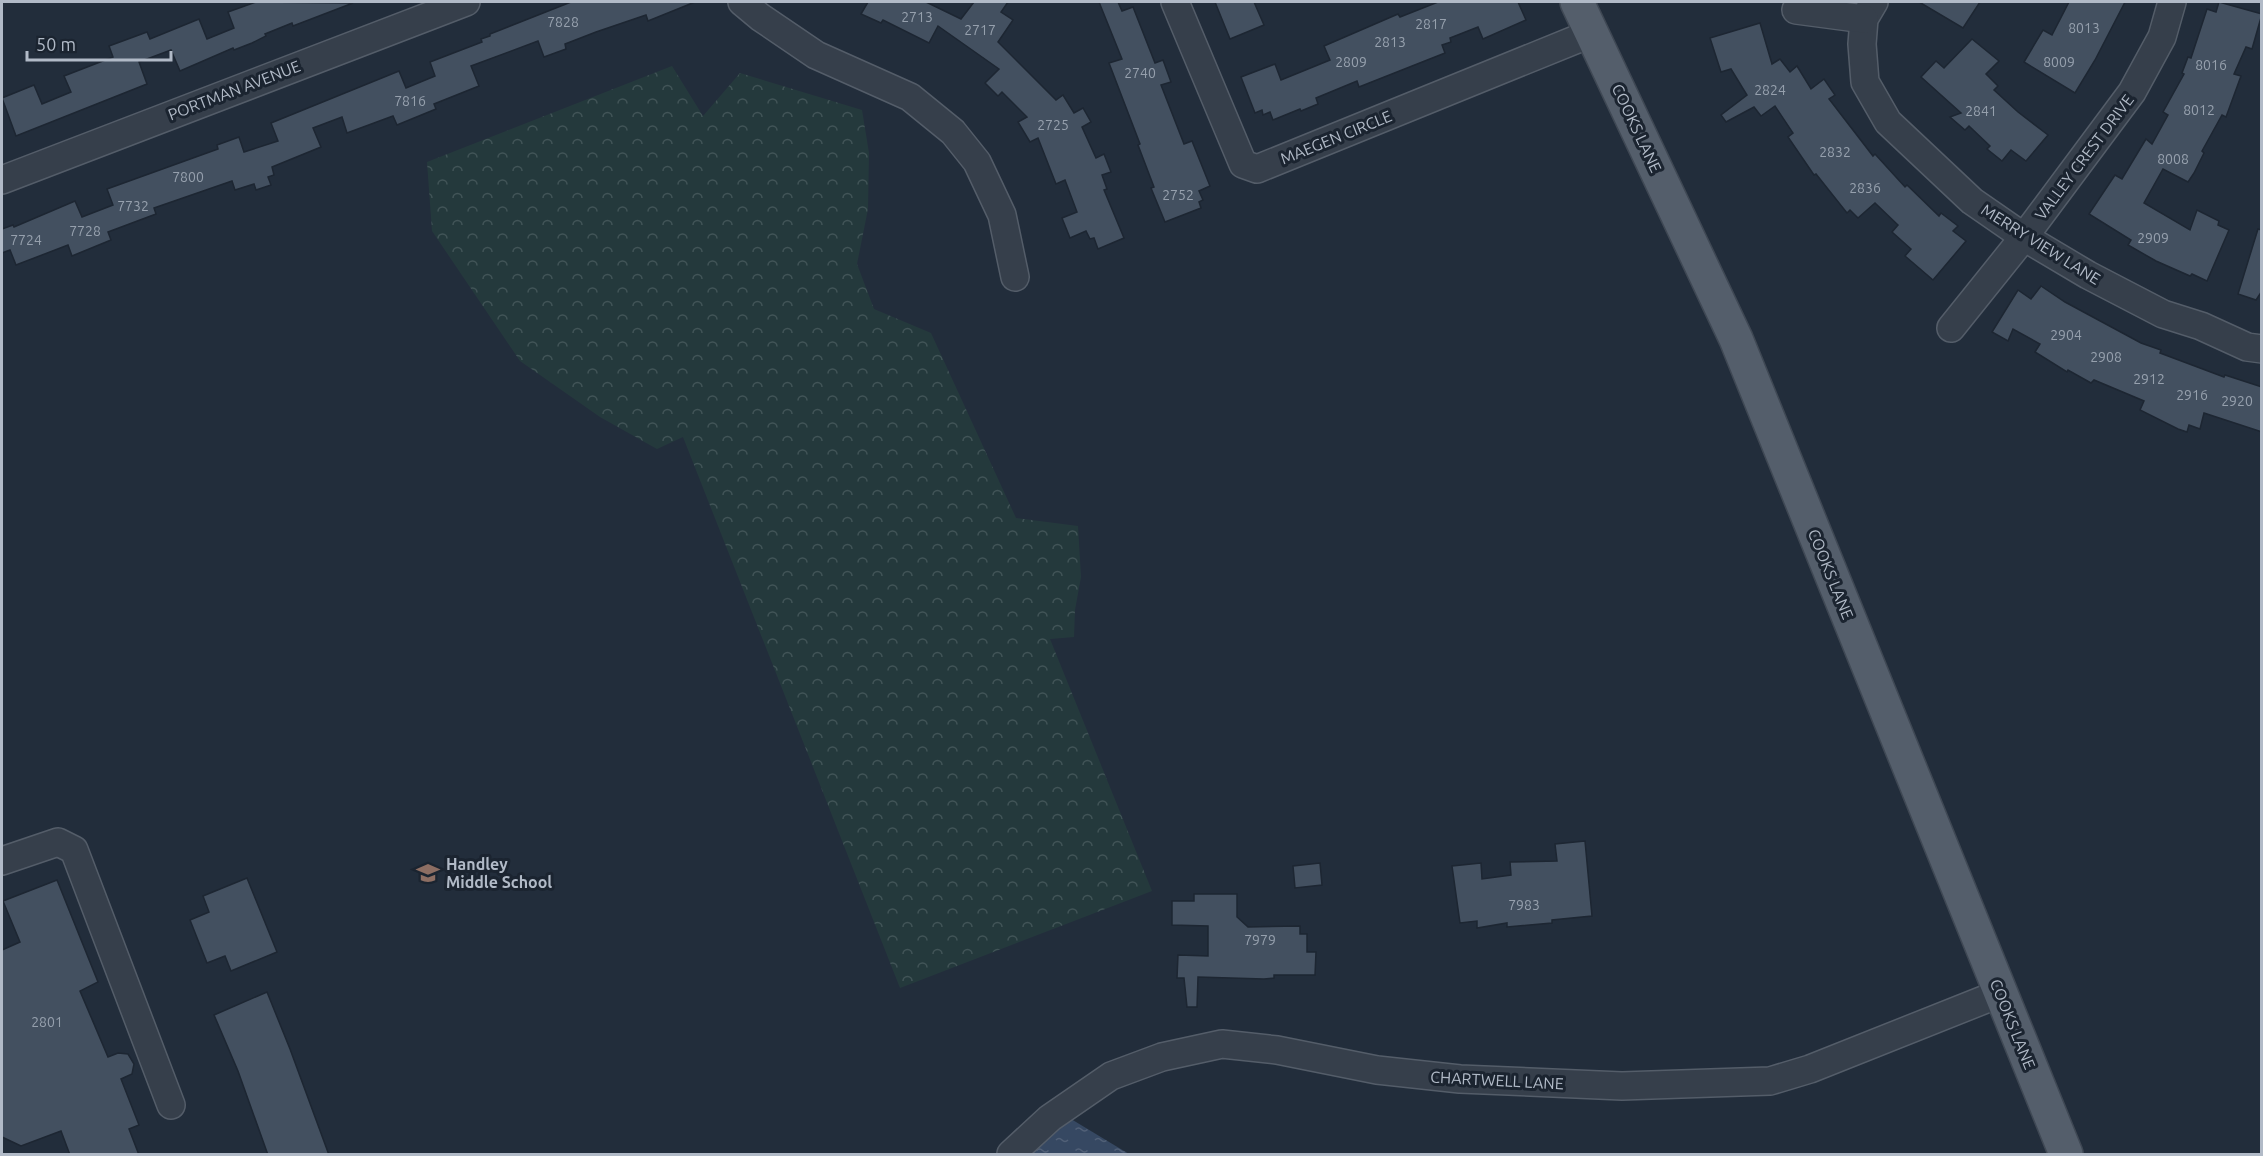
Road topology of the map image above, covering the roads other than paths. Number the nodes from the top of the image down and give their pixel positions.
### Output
1 (466, 2) edge
2 (742, 2) edge
3 (1175, 2) edge
4 (1577, 2) edge
5 (2172, 2) edge
6 (1796, 10) dead end
7 (1869, 10) edge
8 (1592, 33) junction
9 (2, 180) edge
10 (2024, 237) junction
11 (1015, 277) dead end
12 (1951, 328) dead end
13 (2262, 349) edge
14 (2, 861) edge
15 (2001, 993) junction
16 (171, 1105) dead end
17 (1011, 1155) edge
18 (2066, 1155) edge

1 - 9 street, PORTMAN AVENUE
2 - 11 street
3 - 8 street, MAEGEN CIRCLE
4 - 8 main road, COOKS LANE
5 - 10 street, VALLEY CREST DRIVE
6 - 7 street
7 - 10 street, MERRY VIEW LANE
8 - 15 main road, COOKS LANE
10 - 12 street, VALLEY CREST DRIVE
10 - 13 street, MERRY VIEW LANE
14 - 16 street
15 - 17 street, CHARTWELL LANE
15 - 18 main road, COOKS LANE

